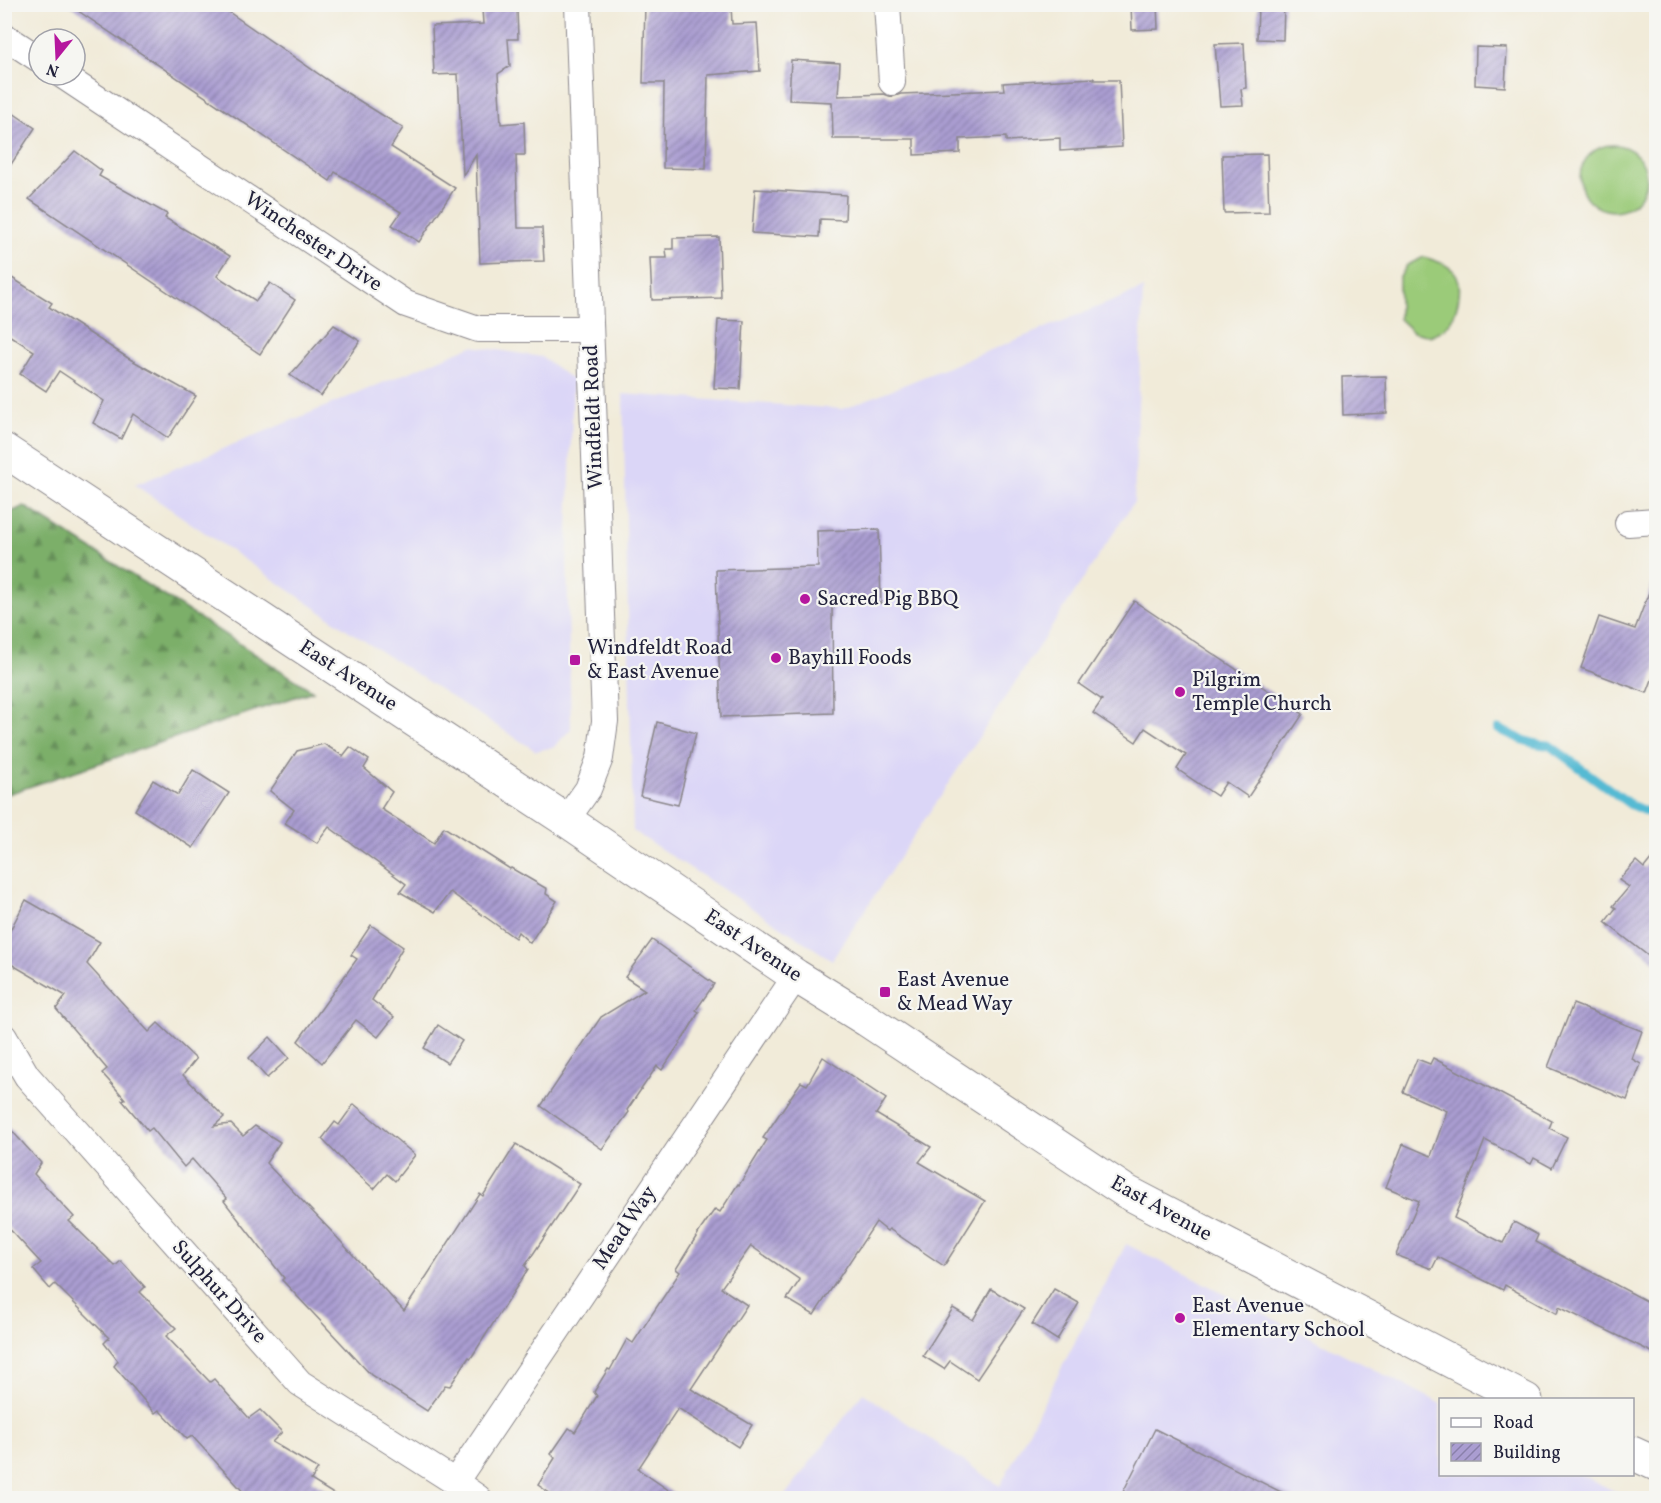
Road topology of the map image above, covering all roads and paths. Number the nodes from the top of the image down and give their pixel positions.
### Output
1 (578, 4) edge
2 (887, 4) edge
3 (4, 36) edge
4 (27, 52) edge
5 (892, 82) dead end
6 (80, 87) edge
7 (590, 329) junction
8 (4, 450) edge
9 (1656, 521) edge
10 (1628, 523) dead end
11 (566, 820) junction
12 (795, 976) junction
13 (4, 1037) edge
14 (1522, 1398) edge
15 (1634, 1454) edge
16 (1656, 1464) edge
17 (455, 1482) junction
18 (478, 1498) edge

1 - 7 street, Windfeldt Road
2 - 5 street
3 - 4 street
6 - 7 street, Winchester Drive
7 - 11 street, Windfeldt Road
8 - 11 street, East Avenue
9 - 10 street
11 - 12 street, East Avenue
12 - 14 street, East Avenue
12 - 17 street, Mead Way
13 - 17 street, Sulphur Drive
15 - 16 street
17 - 18 street, Sulphur Drive

